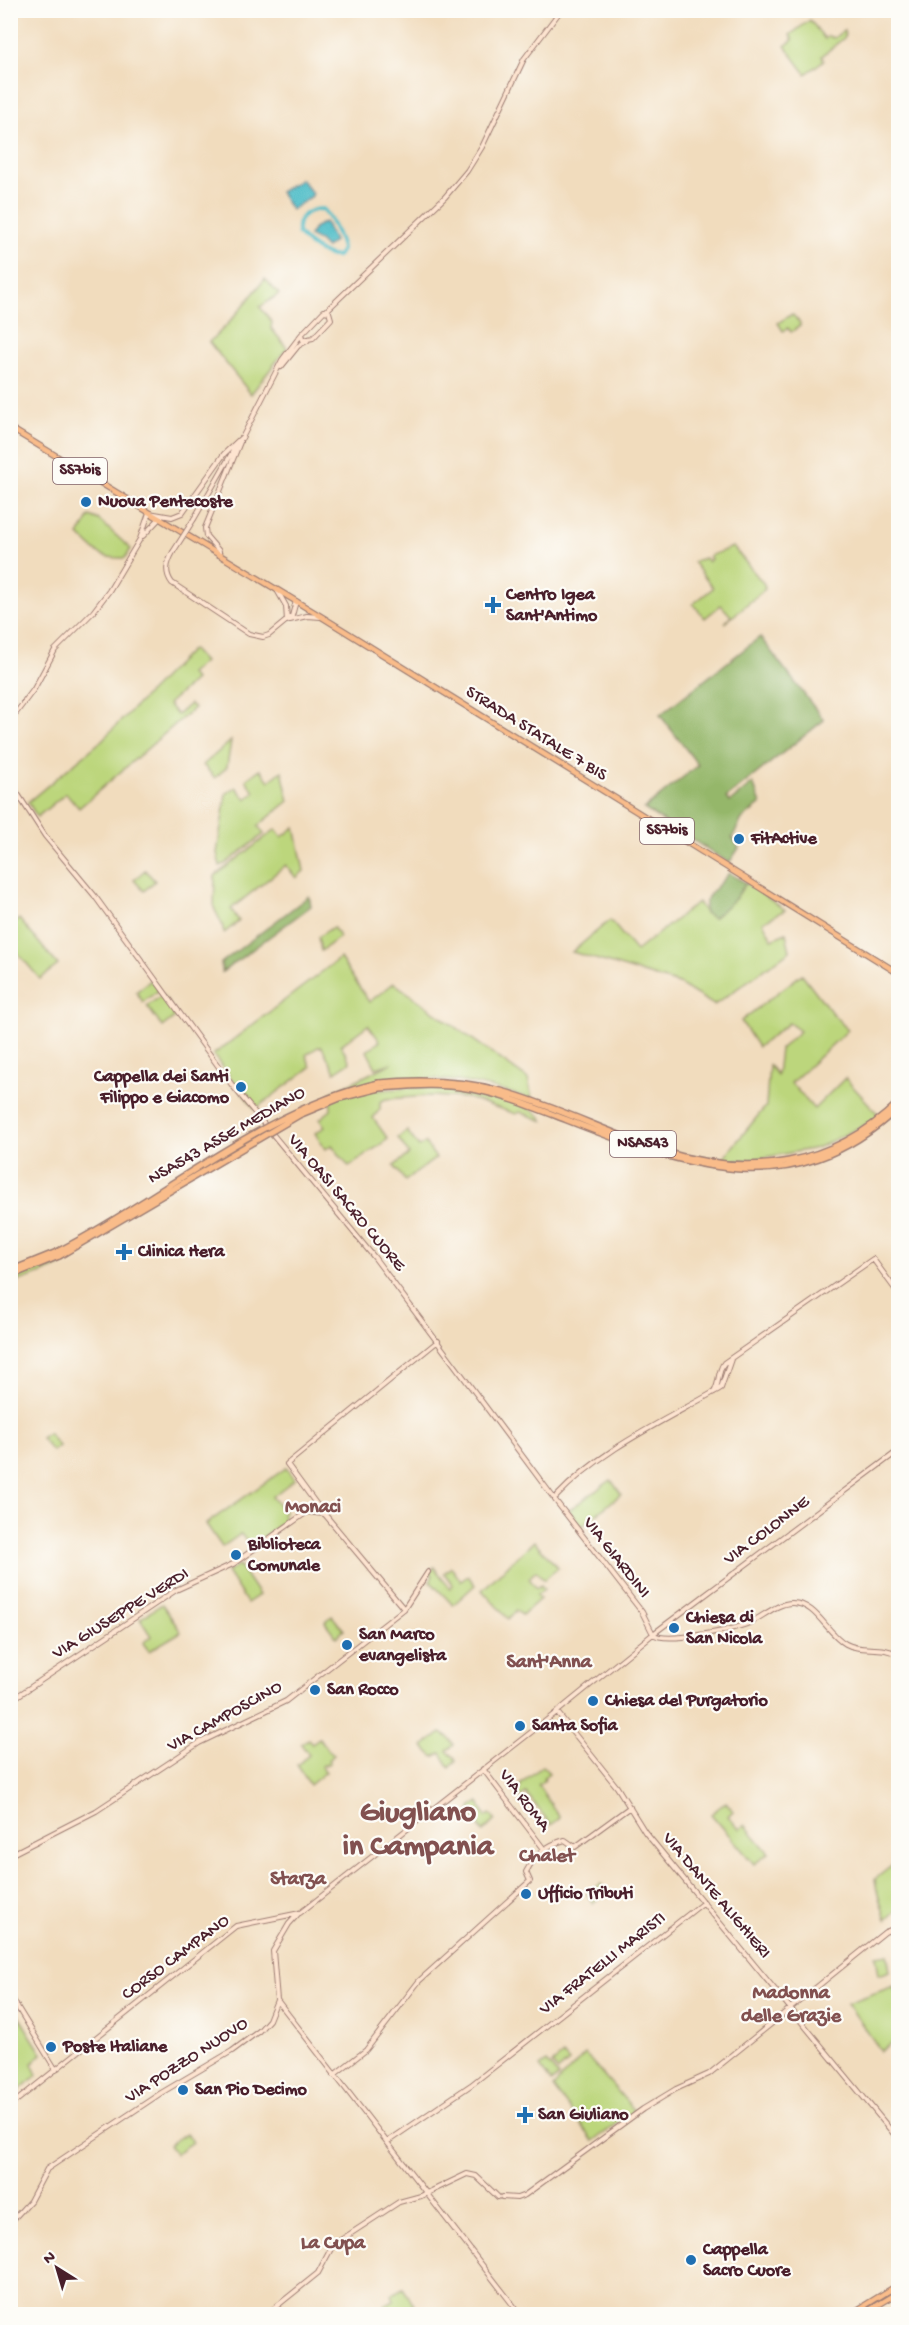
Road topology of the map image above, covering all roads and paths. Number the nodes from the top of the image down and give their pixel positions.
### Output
1 (561, 10) edge
2 (326, 311) junction
3 (301, 335) junction
4 (307, 340) junction
5 (278, 370) junction
6 (10, 428) edge
7 (242, 437) junction
8 (149, 513) junction
9 (159, 519) junction
10 (140, 539) junction
11 (219, 555) junction
12 (277, 590) junction
13 (296, 602) junction
14 (322, 617) junction
15 (286, 621) junction
16 (11, 721) edge
17 (10, 782) edge
18 (898, 973) edge
19 (379, 1085) junction
20 (898, 1105) edge
21 (556, 1115) junction
22 (567, 1125) dead end
23 (598, 1136) dead end
24 (621, 1140) junction
25 (58, 1254) junction
26 (10, 1271) edge
27 (10, 1276) edge
28 (898, 1293) edge
29 (438, 1341) junction
30 (732, 1358) junction
31 (722, 1365) junction
32 (727, 1369) junction
33 (724, 1378) junction
34 (720, 1381) junction
35 (898, 1451) edge
36 (310, 1496) junction
37 (555, 1498) junction
38 (317, 1505) junction
39 (310, 1511) junction
40 (325, 1515) junction
41 (428, 1572) dead end
42 (404, 1609) junction
43 (653, 1634) junction
44 (898, 1655) edge
45 (10, 1701) edge
46 (557, 1712) junction
47 (483, 1769) junction
48 (630, 1807) junction
49 (544, 1849) junction
50 (10, 1855) edge
51 (704, 1902) junction
52 (300, 1913) junction
53 (898, 1927) edge
54 (10, 1995) edge
55 (277, 2000) junction
56 (790, 2007) junction
57 (58, 2068) junction
58 (334, 2075) junction
59 (10, 2106) edge
60 (898, 2139) edge
61 (387, 2142) junction
62 (427, 2193) junction
63 (10, 2223) edge
64 (898, 2285) edge
65 (898, 2294) edge
66 (267, 2314) edge
67 (520, 2314) edge
68 (851, 2314) edge
69 (863, 2314) edge

1 - 2 street
2 - 3 street
2 - 4 street
3 - 4 street
3 - 5 street
4 - 5 street
5 - 7 street
6 - 8 main road, SS7bis
7 - 8 street
7 - 11 street
7 - 15 street, bridge
8 - 9 main road, SS7bis
8 - 10 street
9 - 10 street
9 - 11 main road, STRADA STATALE 7 BIS / SS7bis
10 - 16 street
11 - 12 main road, STRADA STATALE 7 BIS / SS7bis
12 - 13 main road, STRADA STATALE 7 BIS / SS7bis
12 - 15 street
13 - 14 main road, STRADA STATALE 7 BIS / SS7bis
13 - 15 street
14 - 15 street
14 - 18 main road, STRADA STATALE 7 BIS / SS7bis
17 - 29 street, VIA OASI SACRO CUORE
19 - 20 highway, NSA543
19 - 21 highway, NSA543
19 - 25 highway, bridge
20 - 24 highway, NSA543
21 - 22 highway
21 - 24 highway, NSA543
23 - 24 highway
25 - 26 highway
25 - 27 highway
28 - 30 street
29 - 36 street
29 - 37 street, VIA OASI SACRO CUORE
30 - 31 street
30 - 32 street
31 - 32 street
31 - 34 street
32 - 33 street
33 - 34 street
33 - 34 street
34 - 37 street
35 - 43 street, VIA COLONNE
36 - 38 street
36 - 39 street
37 - 43 street, VIA GIARDINI
38 - 39 street, VIA GIUSEPPE VERDI
38 - 40 street
39 - 40 street
39 - 45 street, VIA GIUSEPPE VERDI
40 - 42 street
41 - 42 street, VIA CAMPOSCINO
42 - 50 street, VIA CAMPOSCINO
43 - 44 street
43 - 46 street, CORSO CAMPANO
46 - 47 street, CORSO CAMPANO
46 - 48 street, VIA DANTE ALIGHIERI
47 - 49 street, VIA ROMA
47 - 52 street, CORSO CAMPANO
48 - 49 street
48 - 51 street, VIA DANTE ALIGHIERI
49 - 58 street
51 - 56 street, VIA DANTE ALIGHIERI
51 - 61 street, VIA FRATELLI MARISTI
52 - 55 street
52 - 57 street, CORSO CAMPANO
53 - 56 street
54 - 57 street
55 - 58 street
55 - 63 street, VIA POZZO NUOVO
56 - 60 street, VIA DANTE ALIGHIERI
56 - 62 street
57 - 59 street, CORSO CAMPANO
58 - 61 street
61 - 62 street
62 - 66 street
62 - 67 street
64 - 68 main road
65 - 69 main road

